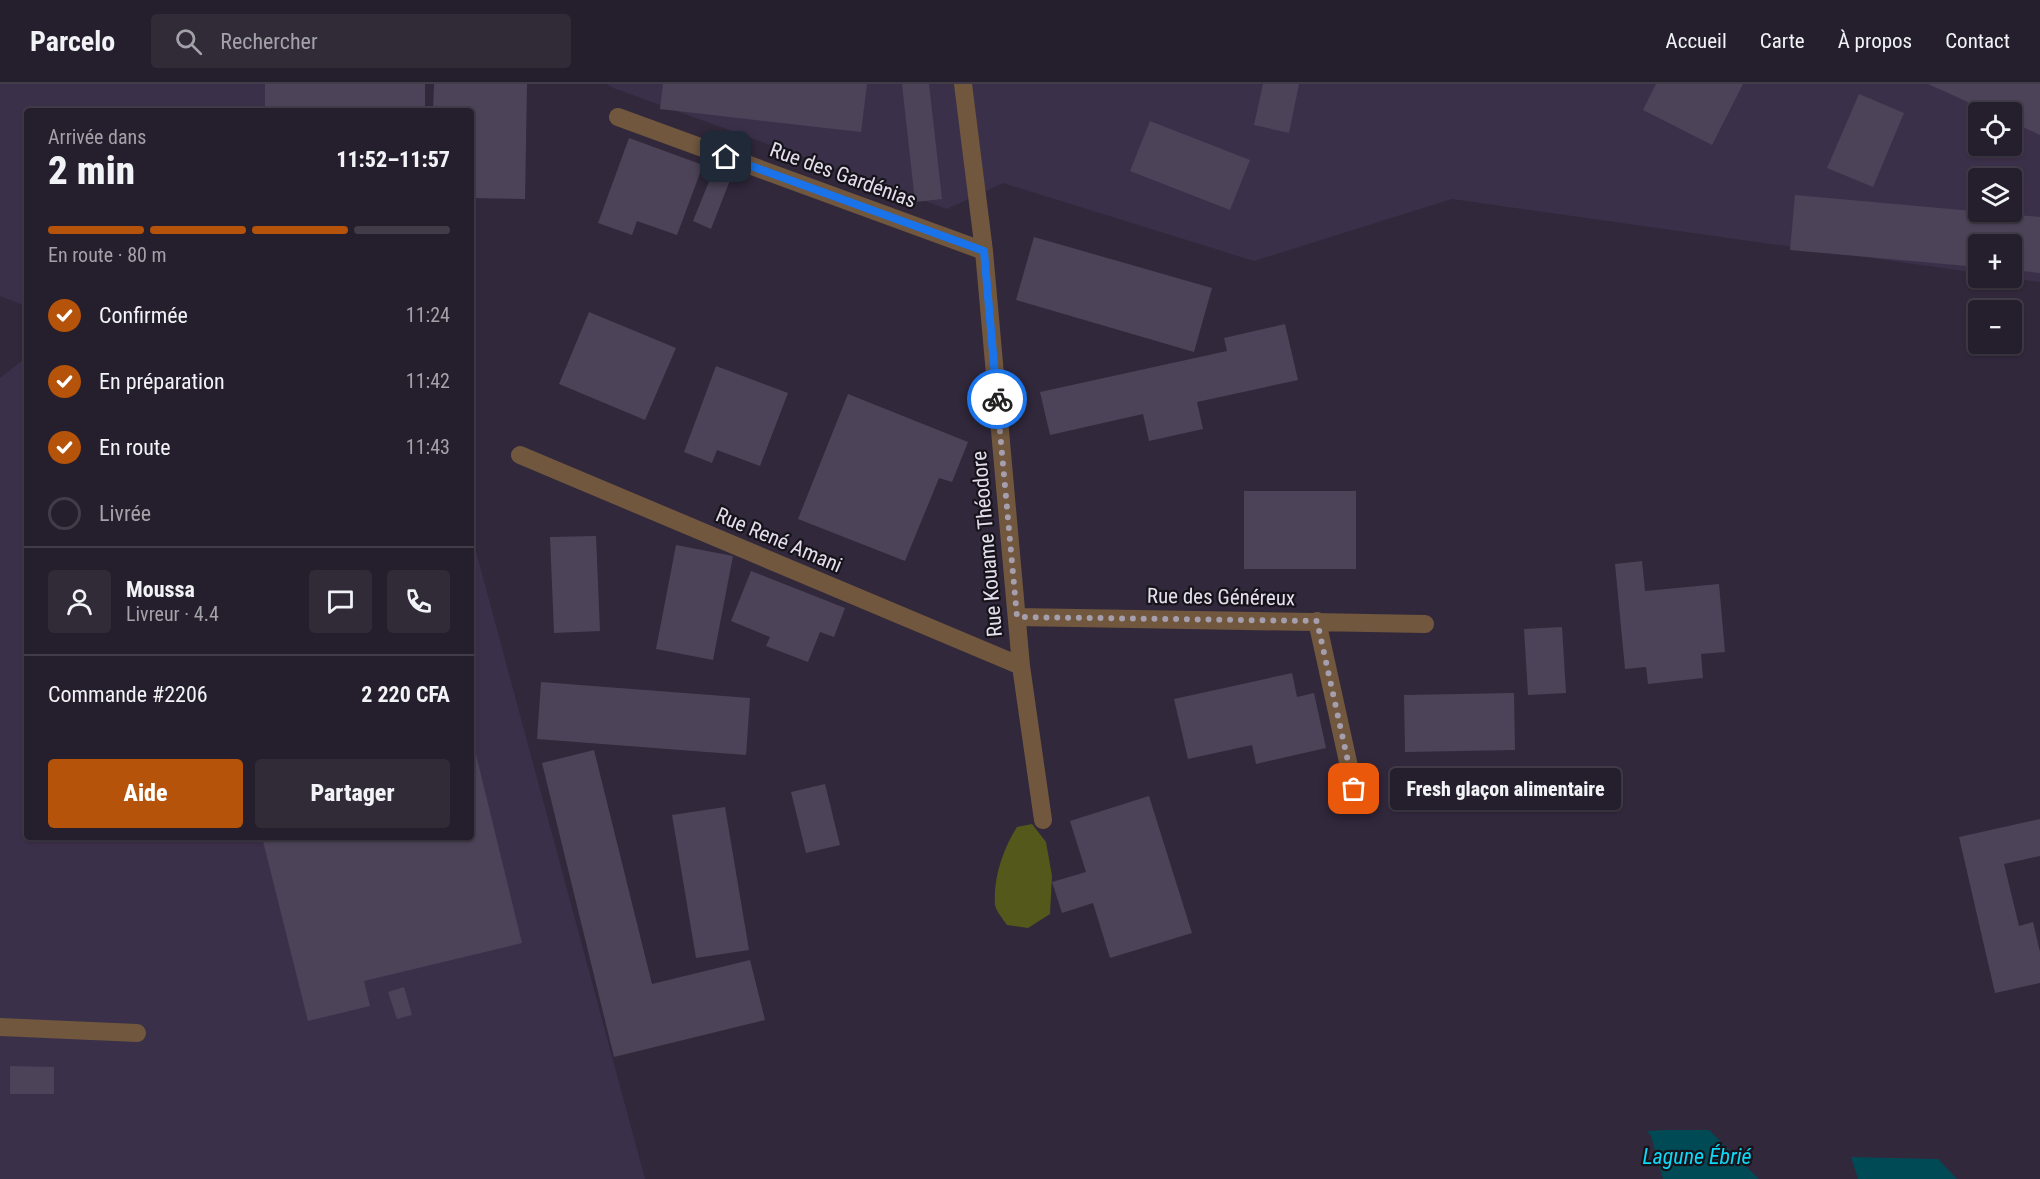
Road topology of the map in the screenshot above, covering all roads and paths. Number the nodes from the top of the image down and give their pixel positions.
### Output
1 (963, 84) edge
2 (618, 117) dead end
3 (984, 251) junction
4 (520, 455) dead end
5 (1017, 617) junction
6 (1317, 621) junction
7 (1425, 624) dead end
8 (1021, 666) junction
9 (1354, 789) dead end
10 (1043, 820) dead end
11 (0, 1027) edge
12 (137, 1033) dead end

1 - 3 street, Rue Kouame Théodore
2 - 3 street, Rue des Gardénias
3 - 5 street, Rue Kouame Théodore
4 - 8 street, Rue René Amani
5 - 6 street, Rue des Généreux
5 - 8 street, Rue Kouame Théodore
6 - 7 street, Rue des Généreux
6 - 9 street
8 - 10 street, Rue Kouame Théodore
11 - 12 street

